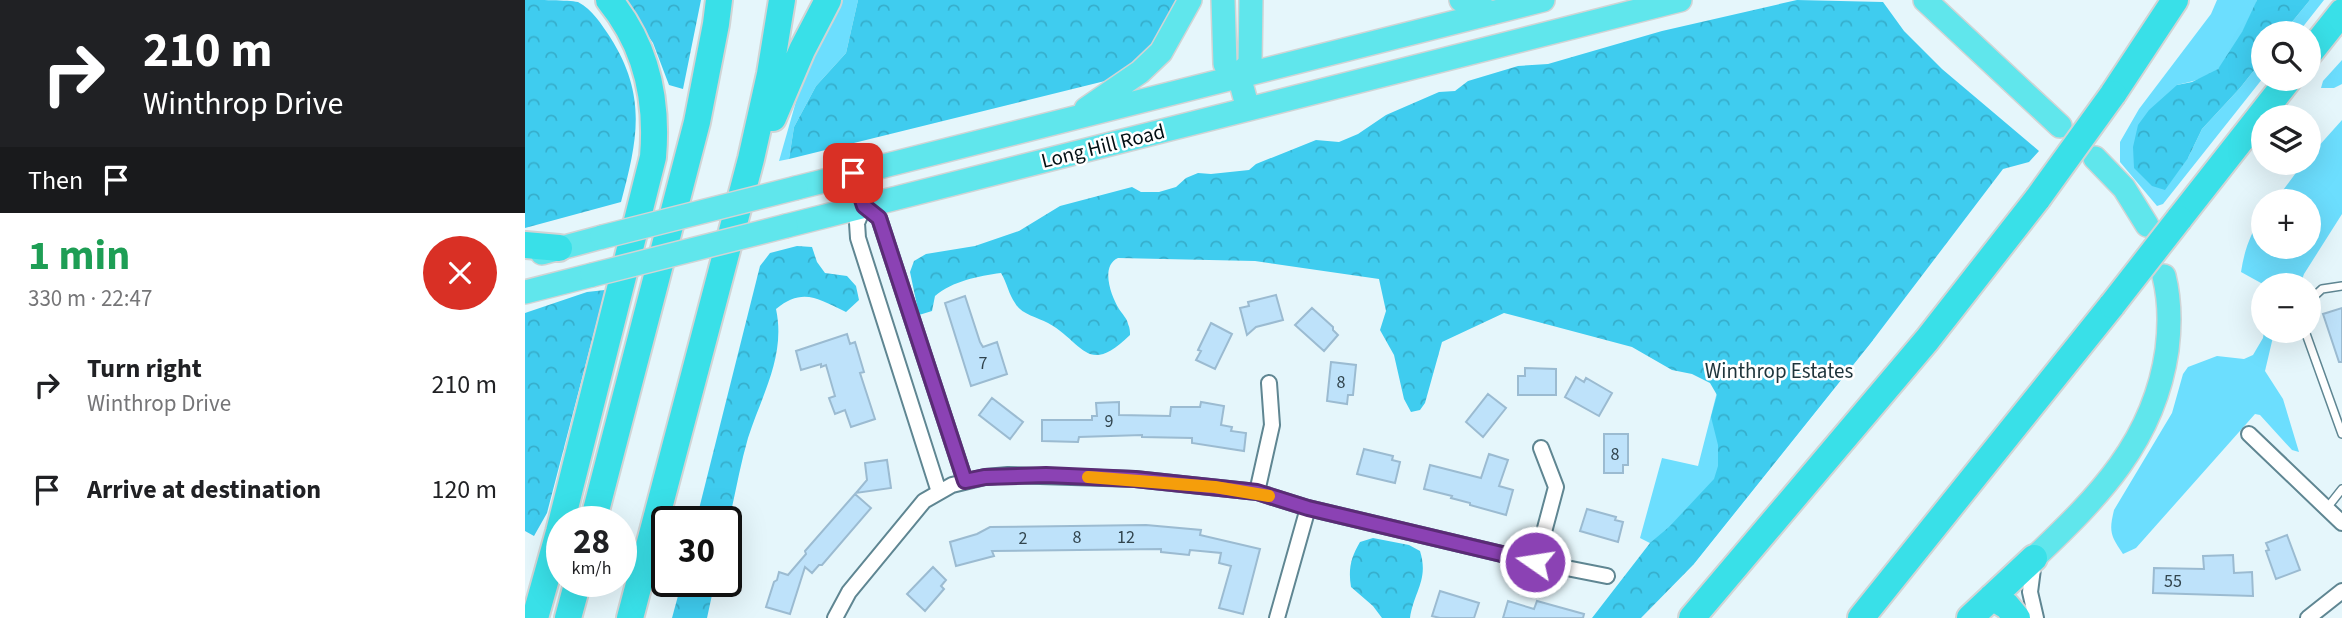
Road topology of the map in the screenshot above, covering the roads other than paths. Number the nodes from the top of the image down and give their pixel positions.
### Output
1 (608, 0) edge
2 (719, 0) edge
3 (782, 0) edge
4 (828, 0) edge
5 (1190, 0) edge
6 (1223, 0) edge
7 (1251, 0) edge
8 (1461, 0) edge
9 (1543, 0) edge
10 (1680, 0) edge
11 (1925, 0) edge
12 (1944, 0) edge
13 (2175, 0) edge
14 (2342, 12) edge
15 (1492, 13) junction
16 (1959, 32) junction
17 (2321, 39) edge
18 (1239, 76) junction
19 (2280, 91) edge
20 (1248, 109) junction
21 (1071, 118) junction
22 (2060, 126) dead end
23 (2095, 158) dead end
24 (853, 173) junction
25 (864, 206) junction
26 (736, 218) junction
27 (2147, 225) dead end
28 (525, 245) edge
29 (559, 248) junction
30 (525, 257) edge
31 (2164, 276) dead end
32 (2342, 286) edge
33 (2321, 290) edge
34 (525, 292) edge
35 (2309, 343) edge
36 (1269, 383) dead end
37 (2022, 415) junction
38 (2249, 434) dead end
39 (2342, 434) edge
40 (1541, 447) dead end
41 (952, 486) junction
42 (2342, 489) edge
43 (1257, 492) junction
44 (597, 506) edge
45 (1308, 508) junction
46 (2327, 508) junction
47 (2342, 523) edge
48 (2034, 558) junction
49 (1535, 562) junction
50 (1607, 576) dead end
51 (2342, 592) edge
52 (574, 597) edge
53 (1992, 597) junction
54 (535, 618) edge
55 (568, 618) edge
56 (630, 618) edge
57 (835, 618) edge
58 (1277, 618) edge
59 (1692, 618) edge
60 (1846, 618) edge
61 (1861, 618) edge
62 (1971, 618) edge
63 (2017, 618) edge
64 (2036, 618) edge
65 (2308, 618) edge

1 - 54 highway
2 - 44 highway
3 - 26 highway
4 - 26 highway
5 - 21 highway
6 - 18 highway
7 - 18 highway
8 - 15 highway
9 - 15 highway, Long Hill Road
10 - 20 highway, Long Hill Road
11 - 16 highway
12 - 16 highway
13 - 59 highway, bridge
14 - 17 highway
15 - 18 highway, Long Hill Road
16 - 22 highway
18 - 20 highway
18 - 21 highway, Long Hill Road
19 - 37 highway, bridge
20 - 25 highway, Long Hill Road
21 - 24 highway, Long Hill Road
23 - 27 highway
24 - 25 street
24 - 29 highway, Long Hill Road, bridge
25 - 34 highway, Long Hill Road, bridge
25 - 41 street
25 - 41 street
26 - 56 highway
28 - 29 highway
29 - 30 highway, Long Hill Road
31 - 48 highway
32 - 33 lane
35 - 39 lane
36 - 43 street
37 - 60 highway
37 - 61 highway
38 - 46 street
40 - 49 street
41 - 43 street
41 - 57 street
42 - 46 lane
43 - 45 street
45 - 49 street
45 - 58 street
46 - 47 street
48 - 53 highway
48 - 64 street
49 - 50 street
51 - 65 street
52 - 55 highway
53 - 62 highway
53 - 63 highway

